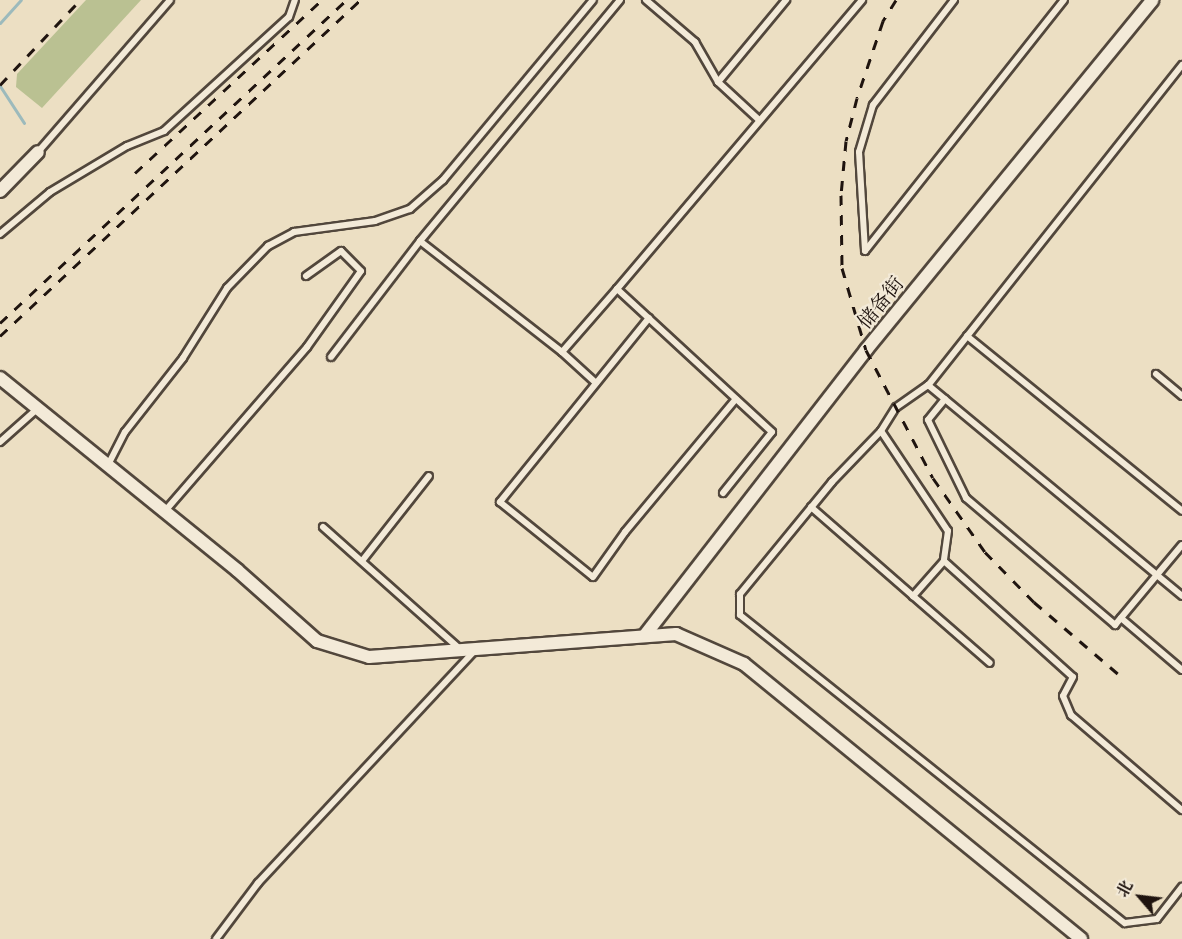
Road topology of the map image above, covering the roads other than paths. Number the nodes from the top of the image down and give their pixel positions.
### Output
1 (171, 0) edge
2 (295, 0) edge
3 (592, 0) edge
4 (620, 0) edge
5 (646, 0) edge
6 (786, 0) edge
7 (862, 0) edge
8 (954, 0) edge
9 (1064, 0) edge
10 (1152, 0) edge
11 (1182, 65) edge
12 (718, 82) junction
13 (759, 120) junction
14 (38, 152) joint
15 (0, 191) edge
16 (0, 234) edge
17 (420, 241) junction
18 (306, 276) dead end
19 (617, 289) junction
20 (649, 318) junction
21 (967, 336) junction
22 (562, 352) junction
23 (331, 357) dead end
24 (1156, 374) dead end
25 (0, 378) edge
26 (596, 383) junction
27 (928, 385) junction
28 (1182, 396) edge
29 (736, 399) junction
30 (945, 399) junction
31 (37, 409) junction
32 (881, 431) junction
33 (0, 442) edge
34 (107, 466) junction
35 (429, 476) dead end
36 (723, 493) dead end
37 (811, 507) junction
38 (1182, 511) edge
39 (164, 512) junction
40 (323, 527) dead end
41 (1182, 545) edge
42 (362, 561) junction
43 (944, 561) junction
44 (1157, 575) junction
45 (913, 596) junction
46 (1182, 596) edge
47 (1121, 618) junction
48 (645, 635) junction
49 (476, 648) junction
50 (460, 649) junction
51 (990, 663) dead end
52 (1182, 670) edge
53 (1182, 810) edge
54 (1182, 887) edge
55 (216, 939) edge
56 (1081, 939) edge

1 - 14 lane
2 - 16 lane
3 - 34 lane
4 - 17 lane
5 - 12 lane
6 - 12 lane
7 - 13 lane
8 - 9 lane
10 - 48 street, 储备街
11 - 21 lane
12 - 13 lane
13 - 19 lane
14 - 15 street
17 - 22 lane
17 - 23 lane
18 - 39 lane
19 - 20 lane
19 - 22 lane
20 - 26 lane
20 - 29 lane
21 - 27 lane
21 - 38 lane
22 - 26 lane
24 - 28 lane
25 - 31 street
26 - 29 lane
27 - 30 lane
27 - 32 lane
29 - 36 lane
30 - 44 lane
30 - 47 lane
31 - 33 lane
31 - 34 street
32 - 37 lane
32 - 43 lane
34 - 39 street
35 - 42 lane
37 - 45 lane
37 - 54 lane
39 - 50 street
40 - 42 lane
41 - 44 lane
42 - 50 lane
43 - 45 lane
43 - 53 lane
44 - 46 lane
44 - 47 lane
45 - 51 lane
47 - 52 lane
48 - 49 street
48 - 56 street
49 - 50 street
49 - 55 lane

